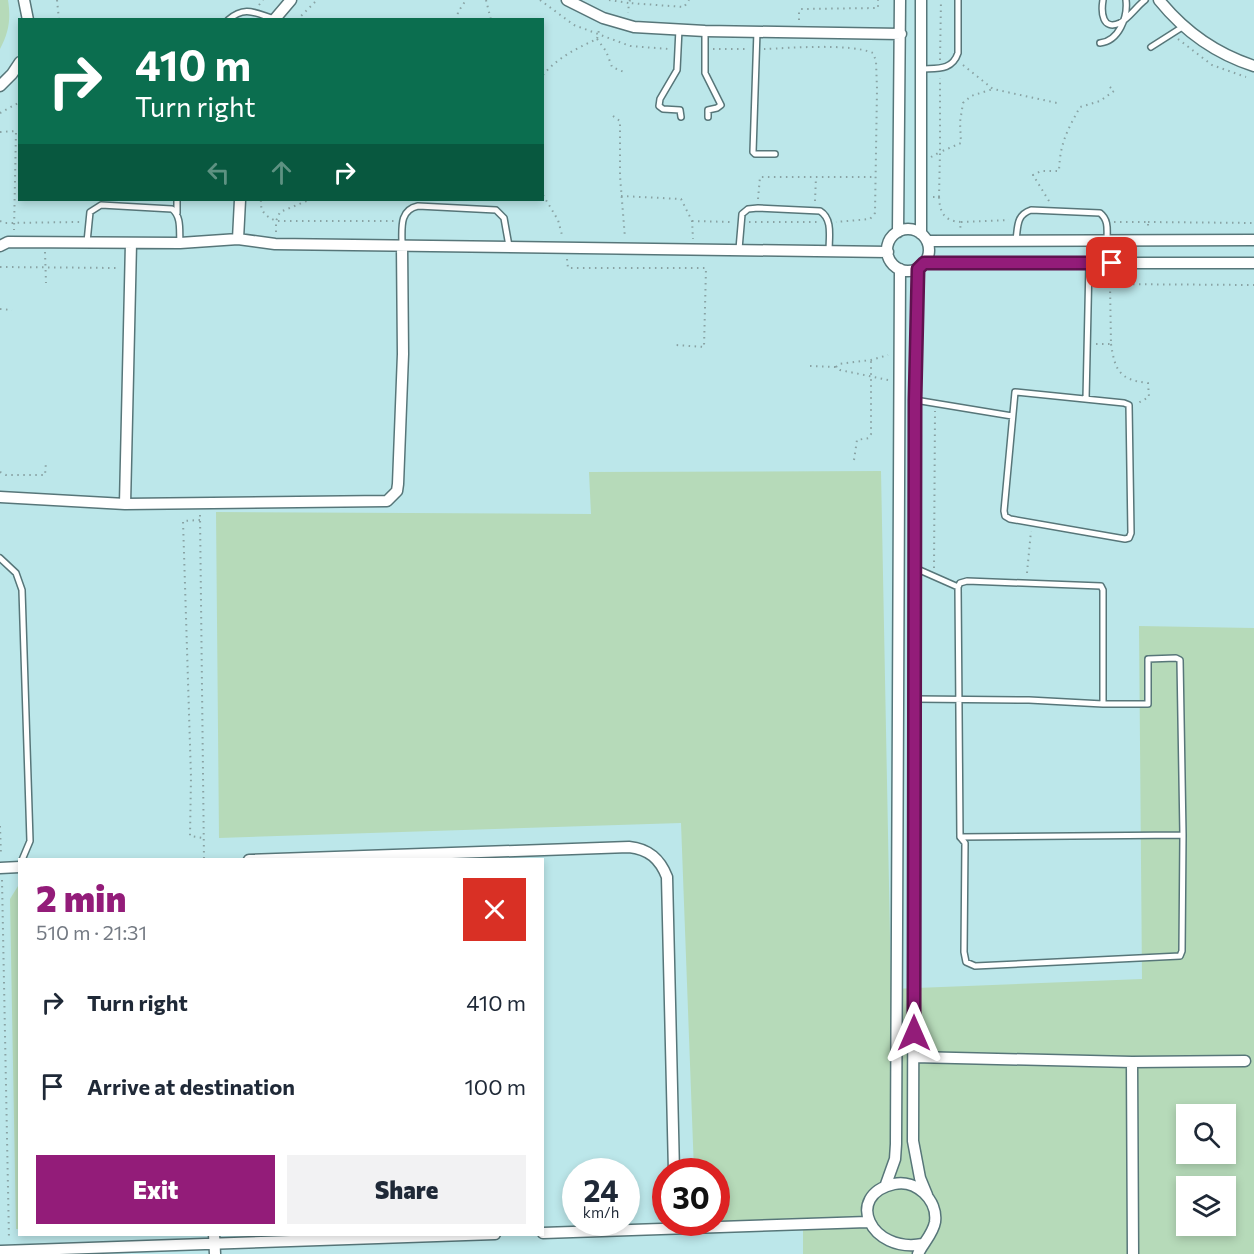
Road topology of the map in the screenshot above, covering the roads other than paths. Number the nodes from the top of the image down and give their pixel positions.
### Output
1 (24, 0) edge
2 (291, 0) edge
3 (567, 0) edge
4 (900, 0) edge
5 (921, 0) edge
6 (957, 0) edge
7 (1103, 0) edge
8 (1126, 0) edge
9 (1145, 0) edge
10 (1159, 0) edge
11 (28, 18) edge
12 (231, 18) edge
13 (271, 18) edge
14 (275, 18) edge
15 (1123, 21) junction
16 (1184, 26) junction
17 (679, 29) junction
18 (705, 31) junction
19 (757, 31) junction
20 (901, 34) junction
21 (1100, 44) dead end
22 (1150, 47) dead end
23 (18, 65) edge
24 (1254, 66) edge
25 (921, 69) junction
26 (0, 86) edge
27 (681, 117) dead end
28 (708, 117) dead end
29 (775, 154) dead end
30 (177, 201) edge
31 (240, 201) edge
32 (177, 213) junction
33 (898, 232) junction
34 (924, 237) junction
35 (238, 239) junction
36 (1016, 240) junction
37 (1107, 240) junction
38 (1254, 240) edge
39 (6, 241) edge
40 (87, 242) junction
41 (131, 243) junction
42 (180, 243) junction
43 (402, 244) junction
44 (508, 246) junction
45 (739, 250) junction
46 (829, 251) junction
47 (888, 252) junction
48 (1089, 263) junction
49 (1254, 263) edge
50 (921, 266) junction
51 (900, 269) junction
52 (1086, 399) junction
53 (915, 400) junction
54 (1012, 416) junction
55 (0, 497) edge
56 (125, 504) junction
57 (0, 558) edge
58 (915, 568) junction
59 (958, 587) junction
60 (915, 699) junction
61 (960, 700) junction
62 (1103, 704) junction
63 (1183, 835) junction
64 (960, 837) junction
65 (22, 858) edge
66 (307, 858) edge
67 (18, 864) edge
68 (1, 868) edge
69 (914, 1057) junction
70 (1245, 1061) dead end
71 (1132, 1062) junction
72 (674, 1158) edge
73 (885, 1187) junction
74 (927, 1195) junction
75 (867, 1222) junction
76 (730, 1224) edge
77 (652, 1226) edge
78 (544, 1233) edge
79 (439, 1236) edge
80 (0, 1240) edge
81 (214, 1244) edge
82 (883, 1249) edge
83 (920, 1249) edge
84 (4, 1252) edge
85 (1133, 1254) edge

1 - 11 street
2 - 14 street
3 - 17 street
4 - 20 street
5 - 25 street
6 - 25 lane
7 - 15 lane
8 - 15 lane
9 - 15 lane
10 - 16 street
12 - 13 lane
15 - 21 lane
16 - 22 lane
16 - 24 street
17 - 18 street
17 - 27 lane
18 - 19 street
18 - 28 lane
19 - 20 street
19 - 29 lane
20 - 33 street
23 - 26 street
25 - 34 street
30 - 32 lane
31 - 35 street
32 - 40 lane
32 - 42 lane
33 - 34 street
33 - 47 street
34 - 36 street
34 - 50 street
35 - 42 street
35 - 43 street
36 - 37 street
36 - 37 lane
37 - 38 street
39 - 40 street
40 - 41 street
41 - 42 street
41 - 56 street
43 - 44 street
43 - 44 lane
43 - 56 street
44 - 45 street
45 - 46 street
45 - 46 lane
46 - 47 street
47 - 51 street
48 - 49 street
48 - 50 street
48 - 52 lane
50 - 51 street
50 - 53 street
51 - 73 street
52 - 54 lane
52 - 54 lane
53 - 54 lane
53 - 58 street
55 - 56 street
57 - 65 lane
58 - 59 lane
58 - 60 street
59 - 61 lane
59 - 62 lane
60 - 61 lane
60 - 69 street
61 - 62 lane
61 - 64 lane
62 - 63 lane
63 - 64 lane
63 - 64 lane
66 - 72 street
67 - 68 street
69 - 71 street
69 - 74 street
70 - 71 street
71 - 85 street
73 - 74 street
73 - 75 street
74 - 83 street
75 - 76 street
75 - 82 street
77 - 78 street
79 - 81 street
80 - 84 street
81 - 84 street
82 - 83 street

